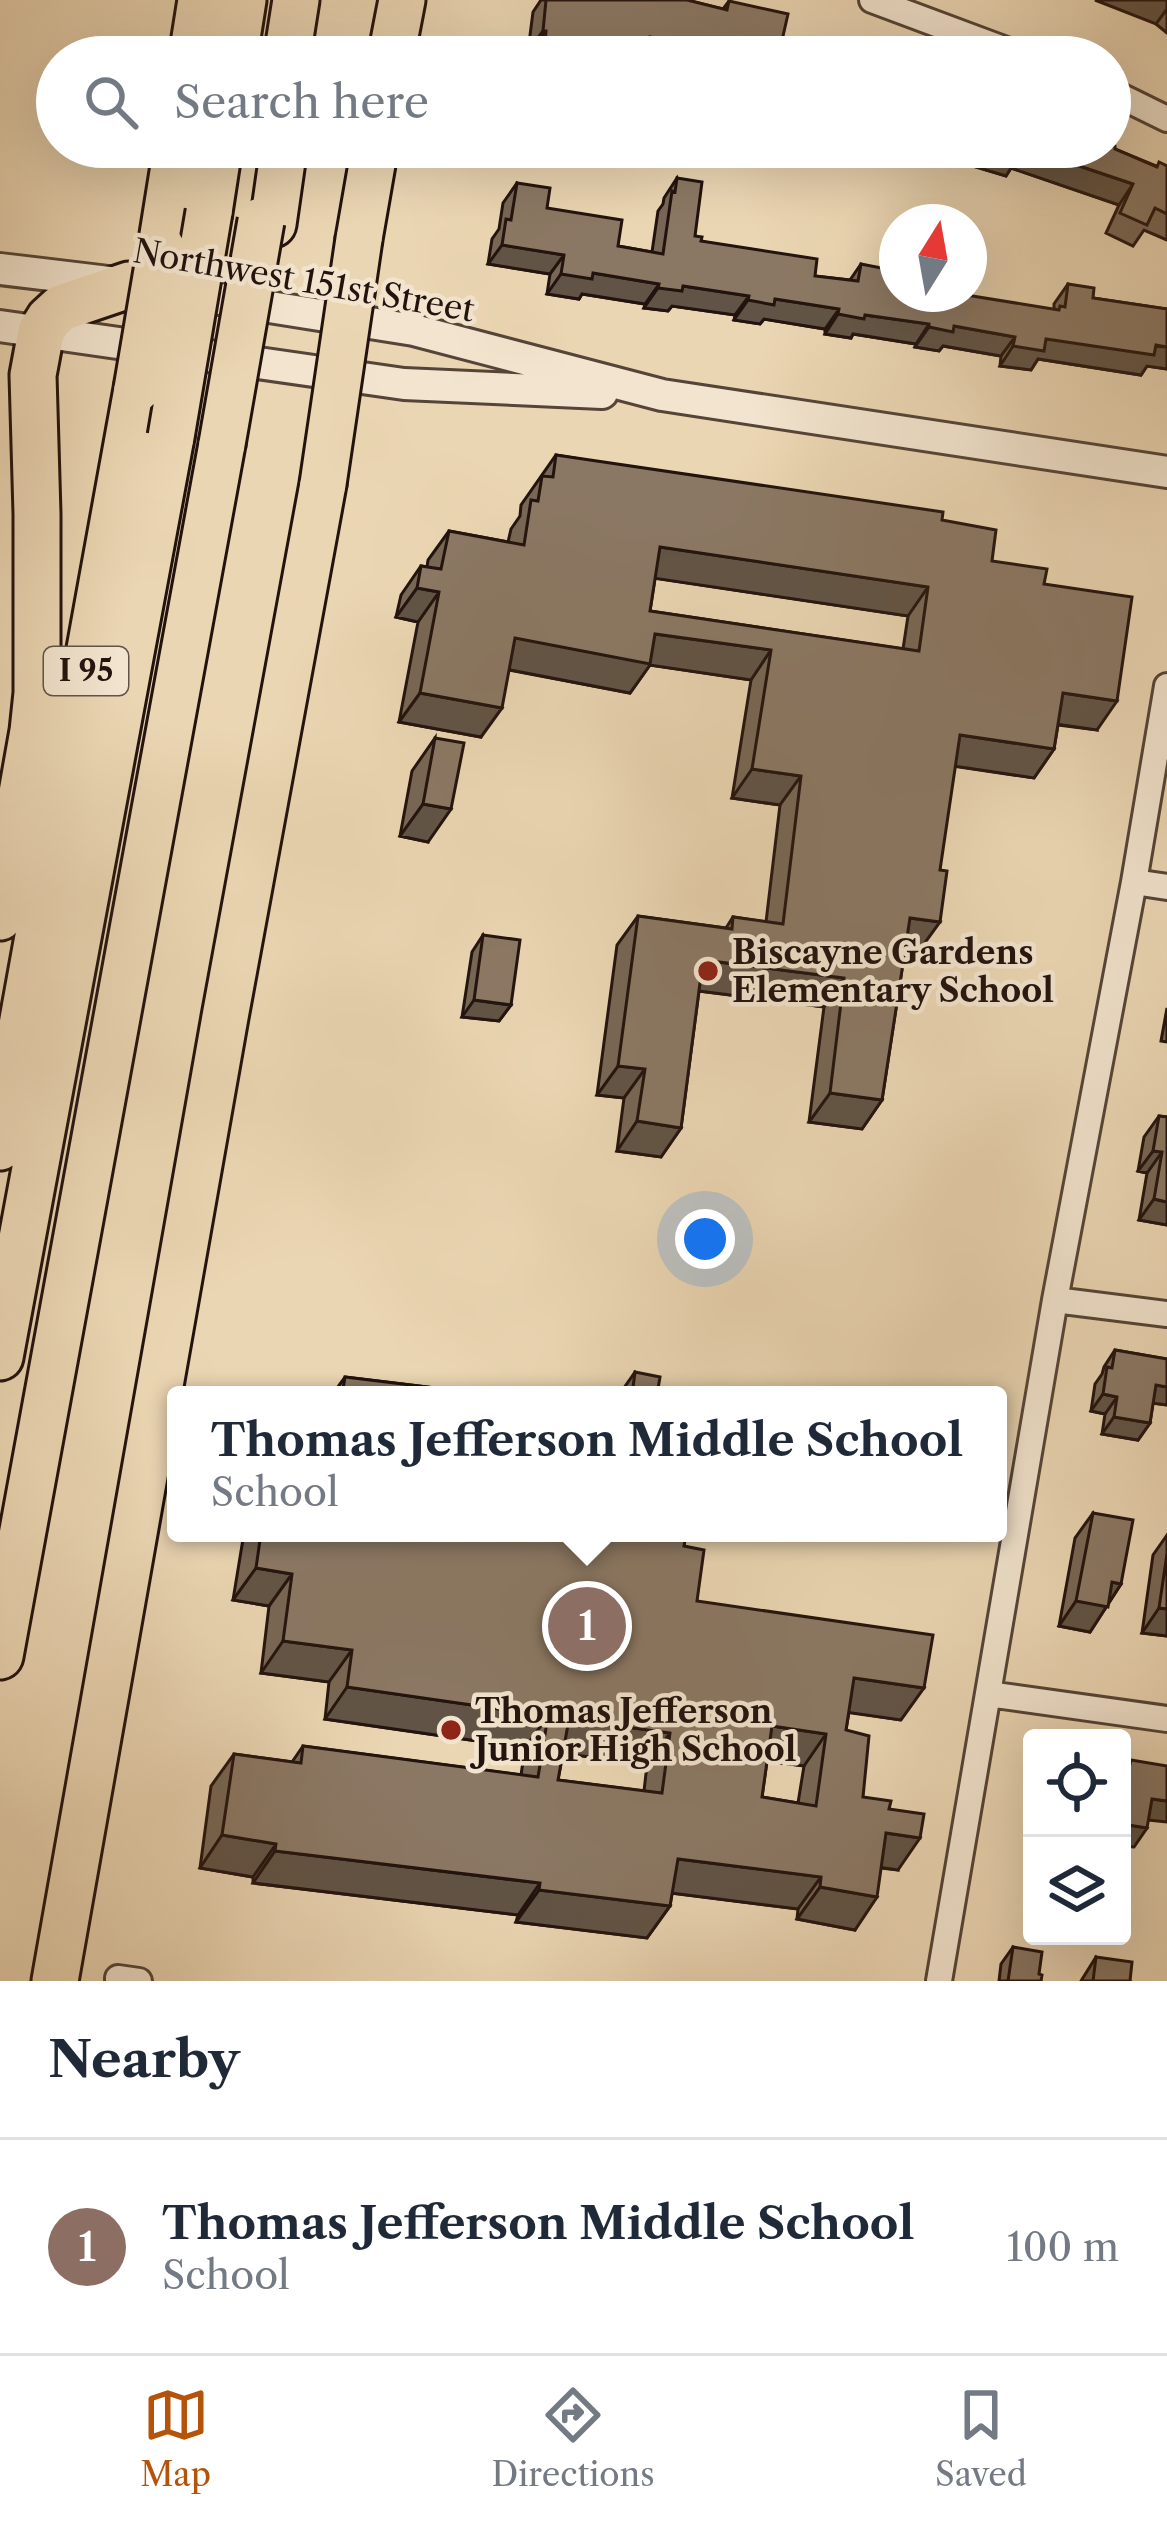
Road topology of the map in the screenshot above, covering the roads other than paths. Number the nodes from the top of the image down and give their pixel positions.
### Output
1 (201, 0) edge
2 (243, 0) edge
3 (296, 0) edge
4 (307, 0) edge
5 (402, 0) edge
6 (872, 0) edge
7 (195, 36) edge
8 (237, 36) edge
9 (290, 36) edge
10 (301, 36) edge
11 (396, 36) edge
12 (969, 36) edge
13 (1131, 101) edge
14 (1167, 119) edge
15 (174, 168) edge
16 (216, 168) edge
17 (271, 168) edge
18 (279, 168) edge
19 (371, 168) edge
20 (267, 223) junction
21 (0, 269) edge
22 (129, 285) junction
23 (21, 328) edge
24 (414, 330) junction
25 (404, 384) junction
26 (662, 395) junction
27 (1167, 472) edge
28 (1167, 686) edge
29 (1134, 882) junction
30 (1167, 887) edge
31 (0, 917) edge
32 (0, 1147) edge
33 (1055, 1300) junction
34 (1167, 1314) edge
35 (0, 1357) edge
36 (0, 1657) edge
37 (988, 1694) junction
38 (1167, 1720) edge
39 (55, 1981) edge
40 (939, 1981) edge

1 - 7 highway
2 - 8 highway
3 - 9 highway
4 - 10 highway
5 - 11 highway
6 - 12 street
13 - 14 street
15 - 32 highway, I 95, bridge
16 - 35 highway, bridge
17 - 20 highway
18 - 20 highway
19 - 39 highway, bridge
20 - 36 highway, bridge
21 - 22 street, Northwest 151st Street
22 - 23 highway
22 - 24 street, Northwest 151st Street
23 - 25 street, Northwest 151st Street
23 - 31 highway
24 - 25 street
24 - 26 street, Northwest 151st Street
25 - 26 street, Northwest 151st Street
26 - 27 street, Northwest 151st Street
28 - 29 street
29 - 30 street
29 - 33 street
33 - 34 street
33 - 37 street
37 - 38 street
37 - 40 street

